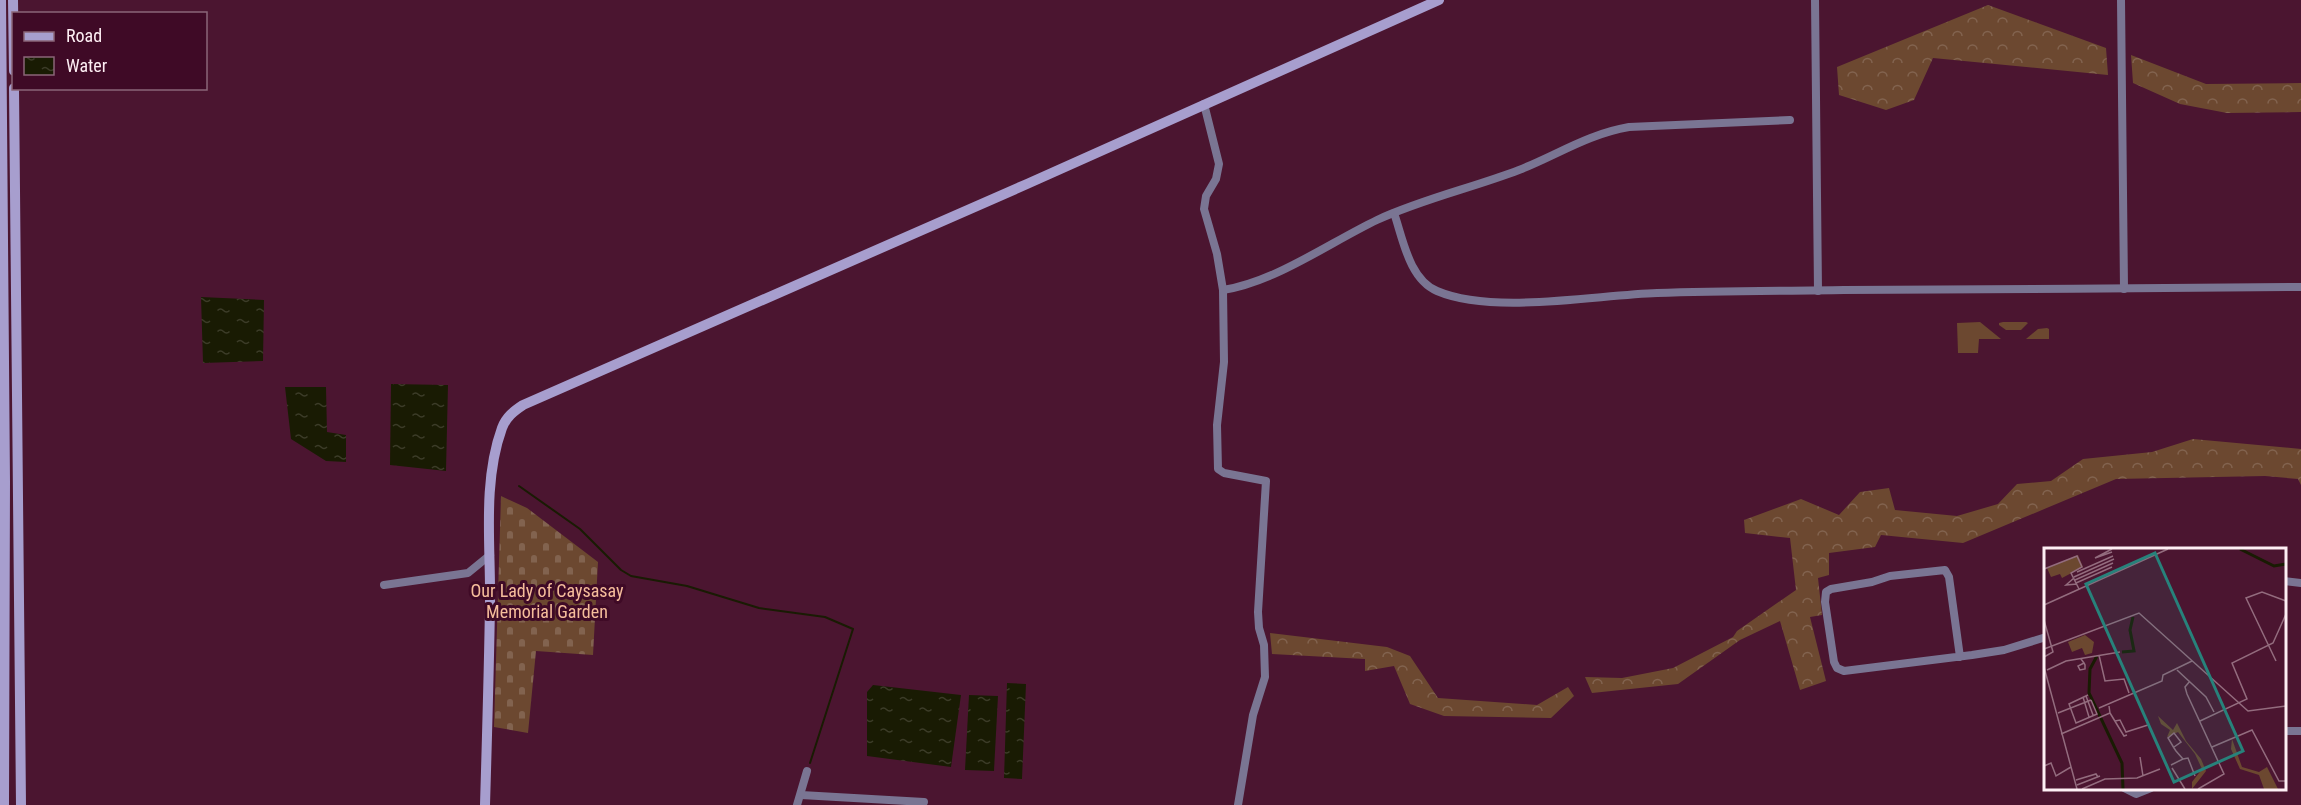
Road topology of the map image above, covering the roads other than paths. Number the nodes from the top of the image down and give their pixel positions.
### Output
1 (1, 0) edge
2 (1439, 0) edge
3 (1815, 0) edge
4 (2121, 0) edge
5 (14, 90) edge
6 (1204, 104) junction
7 (1790, 120) dead end
8 (1394, 213) junction
9 (2301, 287) edge
10 (2124, 289) junction
11 (1223, 290) junction
12 (1818, 291) junction
13 (490, 555) junction
14 (2286, 581) edge
15 (2301, 583) edge
16 (384, 585) dead end
17 (2044, 638) edge
18 (1960, 657) junction
19 (2301, 731) edge
20 (2286, 732) edge
21 (807, 771) dead end
22 (2126, 790) edge
23 (2148, 790) edge
24 (801, 795) junction
25 (924, 802) dead end
26 (4, 805) edge
27 (21, 805) edge
28 (485, 805) edge
29 (797, 805) edge
30 (1238, 805) edge

1 - 26 street
2 - 6 street
3 - 12 street
4 - 10 street
5 - 27 street
6 - 11 street
6 - 13 street
7 - 8 street
8 - 11 street
8 - 12 street
9 - 10 street
10 - 12 street
11 - 30 street
13 - 16 street
13 - 28 street
14 - 15 street
17 - 18 street
18 - 18 street
19 - 20 street
21 - 24 street
22 - 23 street
24 - 25 street
24 - 29 street

